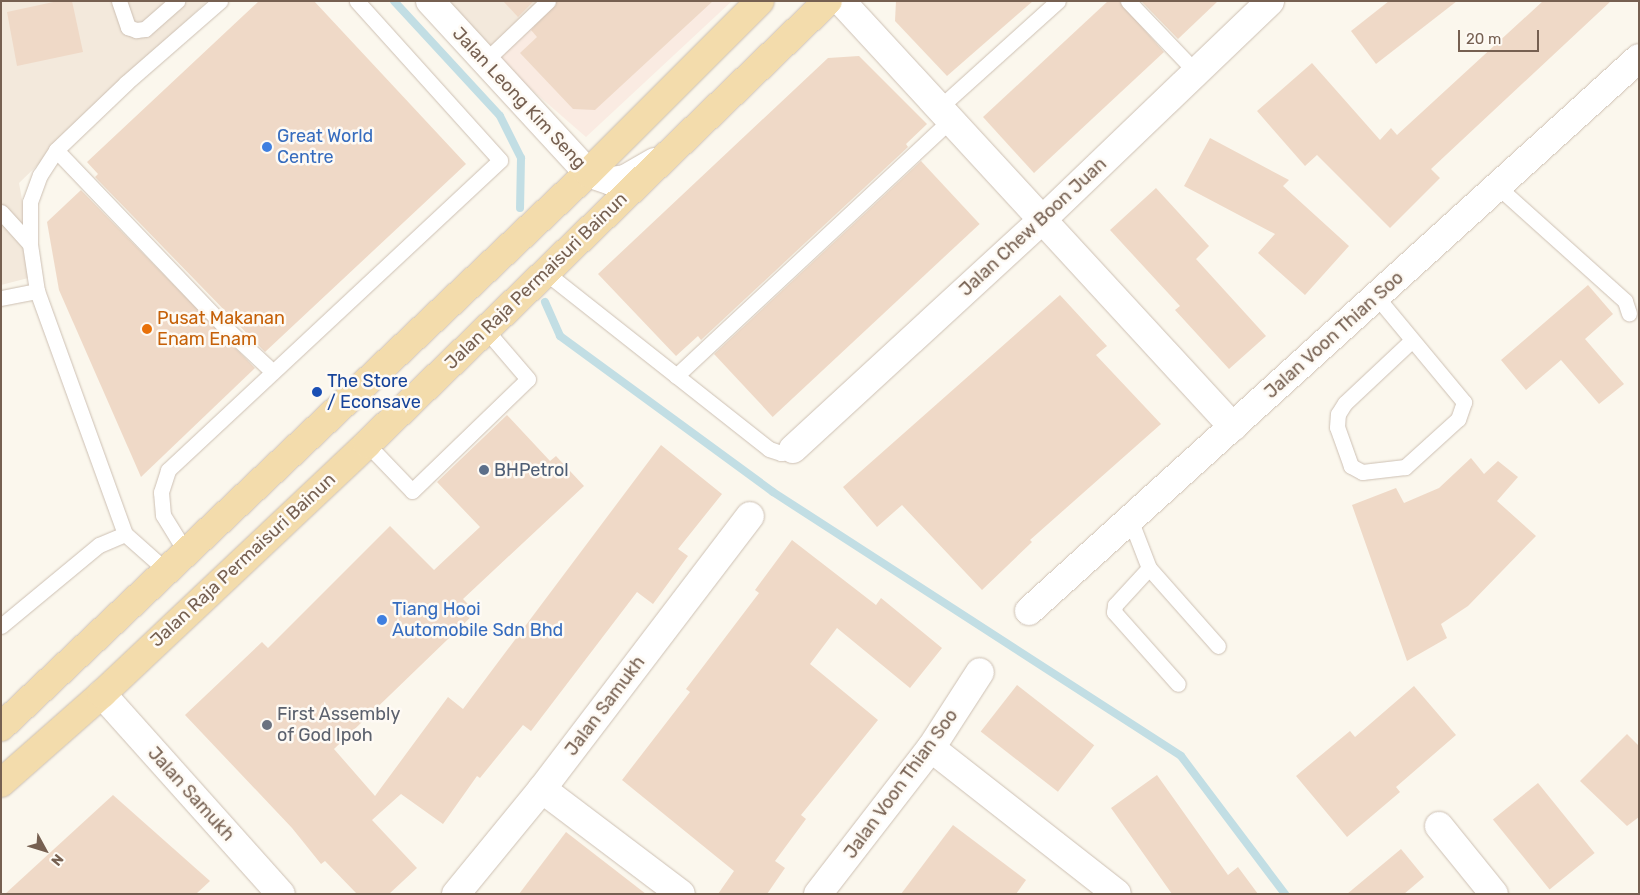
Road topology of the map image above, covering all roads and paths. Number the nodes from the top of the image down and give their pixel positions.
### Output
1 (119, 1) edge
2 (176, 1) edge
3 (220, 1) edge
4 (357, 1) edge
5 (430, 1) edge
6 (548, 1) edge
7 (760, 1) edge
8 (828, 1) edge
9 (841, 1) edge
10 (1058, 1) edge
11 (1128, 1) edge
12 (1270, 1) edge
13 (1639, 58) edge
14 (485, 61) junction
15 (1195, 71) junction
16 (945, 114) junction
17 (56, 150) junction
18 (669, 153) junction
19 (588, 173) junction
20 (1497, 186) junction
21 (1, 212) edge
22 (1042, 220) junction
23 (30, 244) junction
24 (545, 272) junction
25 (37, 291) junction
26 (1376, 296) junction
27 (1, 298) edge
28 (1629, 313) dead end
29 (486, 330) junction
30 (1411, 341) junction
31 (272, 371) junction
32 (676, 376) junction
33 (1233, 427) junction
34 (367, 444) junction
35 (793, 450) joint
36 (750, 516) dead end
37 (1130, 519) junction
38 (124, 534) junction
39 (177, 563) junction
40 (1149, 568) junction
41 (1029, 612) dead end
42 (1, 626) edge
43 (1218, 646) dead end
44 (980, 672) dead end
45 (1178, 684) dead end
46 (102, 694) junction
47 (1, 727) edge
48 (931, 748) junction
49 (1, 783) edge
50 (542, 789) junction
51 (1439, 826) dead end
52 (281, 894) edge
53 (456, 894) edge
54 (681, 894) edge
55 (818, 894) edge
56 (1117, 894) edge
57 (1494, 894) edge

1 - 2 lane
3 - 17 lane
4 - 31 lane
5 - 14 street, Jalan Leong Kim Seng
6 - 14 lane
7 - 19 main road
8 - 18 main road, Jalan Raja Permaisuri Bainun
9 - 16 street
10 - 16 lane
11 - 15 lane
12 - 15 street, Jalan Chew Boon Juan
13 - 20 street, Jalan Voon Thian Soo
14 - 19 street, Jalan Leong Kim Seng
15 - 22 street, Jalan Chew Boon Juan
16 - 22 street
16 - 32 lane
17 - 23 lane
17 - 31 lane
18 - 19 street, Jalan Leong Kim Seng
18 - 24 main road, Jalan Raja Permaisuri Bainun
19 - 39 main road
20 - 26 street, Jalan Voon Thian Soo
20 - 28 lane
21 - 23 lane
22 - 33 street
22 - 35 street, Jalan Chew Boon Juan
23 - 25 lane
24 - 29 main road, Jalan Raja Permaisuri Bainun
24 - 32 lane
25 - 27 lane
25 - 38 lane
26 - 30 lane
26 - 33 street, Jalan Voon Thian Soo
29 - 34 main road, Jalan Raja Permaisuri Bainun
29 - 34 lane
30 - 30 lane
31 - 39 lane
32 - 35 lane
33 - 37 street, Jalan Voon Thian Soo
34 - 46 main road, Jalan Raja Permaisuri Bainun
36 - 50 street, Jalan Samukh
37 - 40 lane
37 - 41 street, Jalan Voon Thian Soo
38 - 39 lane
38 - 42 lane
39 - 47 main road
40 - 43 lane
40 - 45 lane
44 - 48 street, Jalan Voon Thian Soo
46 - 49 main road, Jalan Raja Permaisuri Bainun
46 - 52 street, Jalan Samukh
48 - 55 street, Jalan Voon Thian Soo
48 - 56 street
50 - 53 street, Jalan Samukh
50 - 54 street
51 - 57 street

